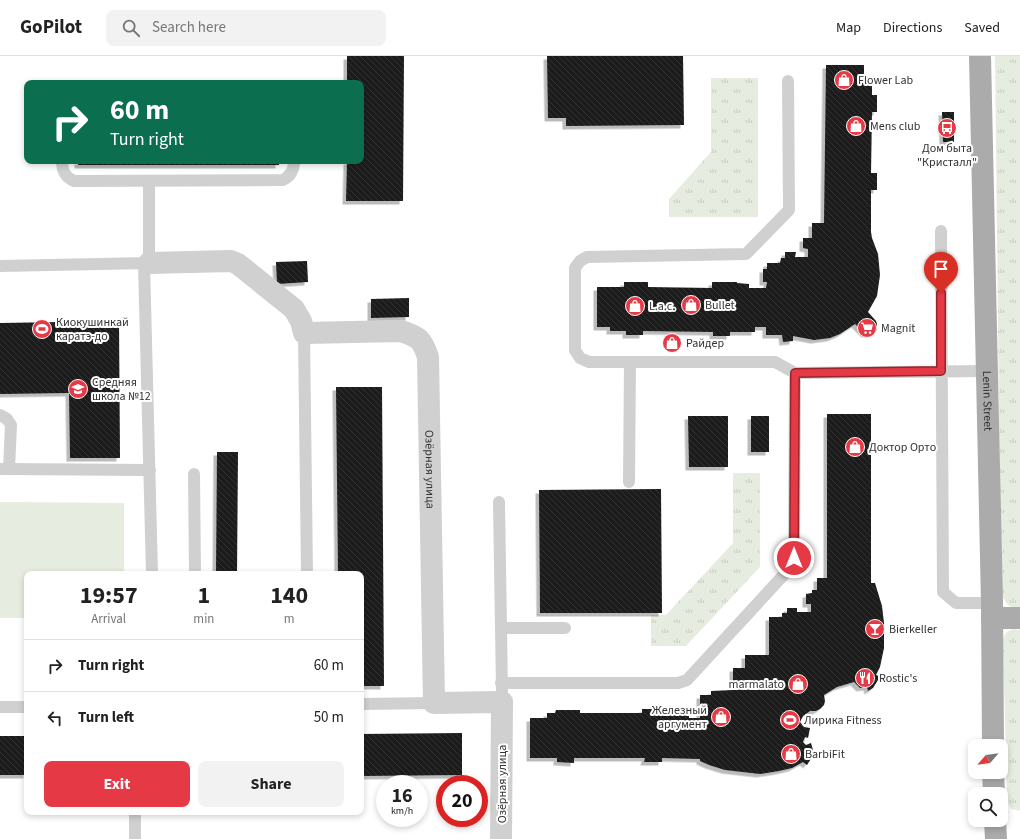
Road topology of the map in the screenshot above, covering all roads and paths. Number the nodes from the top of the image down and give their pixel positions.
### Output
1 (980, 56) edge
2 (788, 81) dead end
3 (62, 164) edge
4 (294, 164) edge
5 (149, 181) junction
6 (941, 231) dead end
7 (147, 263) junction
8 (0, 266) edge
9 (304, 333) junction
10 (630, 362) junction
11 (941, 371) junction
12 (987, 371) junction
13 (795, 373) junction
14 (0, 415) edge
15 (4, 469) edge
16 (150, 470) junction
17 (194, 474) dead end
18 (629, 482) dead end
19 (499, 502) dead end
20 (152, 571) edge
21 (195, 571) edge
22 (307, 571) edge
23 (992, 611) junction
24 (1020, 618) edge
25 (501, 628) junction
26 (565, 628) dead end
27 (502, 692) junction
28 (434, 703) junction
29 (364, 704) edge
30 (0, 707) edge
31 (24, 707) edge
32 (993, 739) edge
33 (135, 815) edge
34 (995, 827) edge
35 (135, 839) edge
36 (501, 839) edge
37 (996, 839) edge

1 - 12 main road, Lenin Street
2 - 10 lane
3 - 5 lane
4 - 5 lane
5 - 7 lane
6 - 11 lane
7 - 8 lane
7 - 9 street
7 - 16 lane
9 - 22 lane
9 - 28 street, Озёрная улица
10 - 13 lane
10 - 18 lane
11 - 12 lane
11 - 13 lane
11 - 23 lane
12 - 23 main road, Lenin Street
13 - 27 lane
14 - 15 lane
15 - 16 lane
16 - 20 lane
17 - 21 lane
19 - 25 lane
23 - 24 main road
23 - 32 main road, Lenin Street
25 - 26 lane
25 - 27 lane
27 - 28 street
27 - 36 street, Озёрная улица
28 - 29 lane
30 - 31 lane
33 - 35 lane
34 - 37 main road

